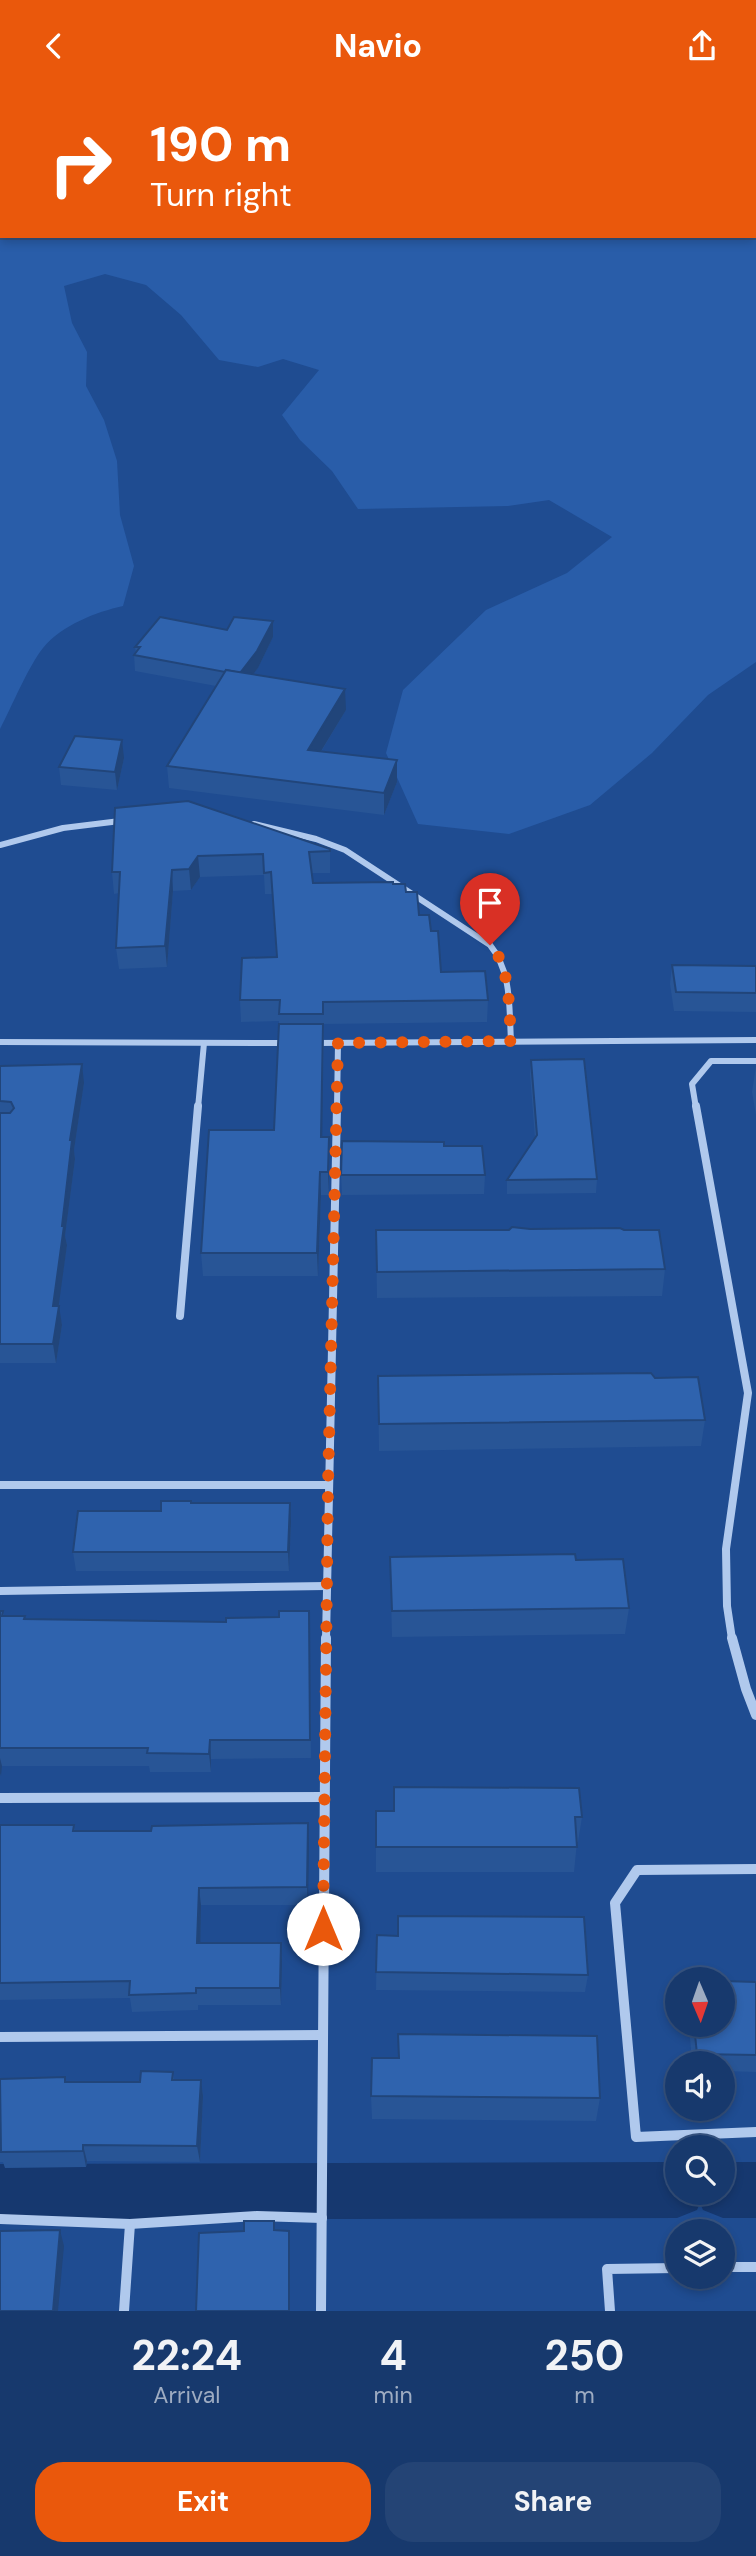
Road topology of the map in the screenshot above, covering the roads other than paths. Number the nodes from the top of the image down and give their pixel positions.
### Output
1 (122, 821) edge
2 (244, 821) edge
3 (0, 845) edge
4 (756, 1040) edge
5 (511, 1041) junction
6 (0, 1042) edge
7 (204, 1042) junction
8 (298, 1043) edge
9 (311, 1043) edge
10 (338, 1043) junction
11 (756, 1061) edge
12 (180, 1316) dead end
13 (0, 1485) edge
14 (328, 1485) junction
15 (326, 1586) junction
16 (0, 1591) edge
17 (756, 1715) edge
18 (324, 1797) junction
19 (0, 1798) edge
20 (756, 1868) edge
21 (321, 2035) junction
22 (0, 2037) edge
23 (756, 2132) edge
24 (322, 2218) junction
25 (0, 2219) edge
26 (130, 2224) junction
27 (735, 2267) edge
28 (756, 2267) edge
29 (665, 2268) edge
30 (124, 2311) edge
31 (321, 2311) edge
32 (610, 2311) edge

1 - 3 street
2 - 5 street
4 - 5 street
5 - 10 street
6 - 7 street
7 - 8 street
7 - 12 street
9 - 10 street
10 - 14 street
11 - 17 street
13 - 14 street
14 - 15 street
15 - 16 street
15 - 18 street
18 - 19 street
18 - 21 street
20 - 23 street
21 - 22 street
21 - 24 street
24 - 26 street
24 - 31 street
25 - 26 street
26 - 30 street
27 - 28 street
29 - 32 street

